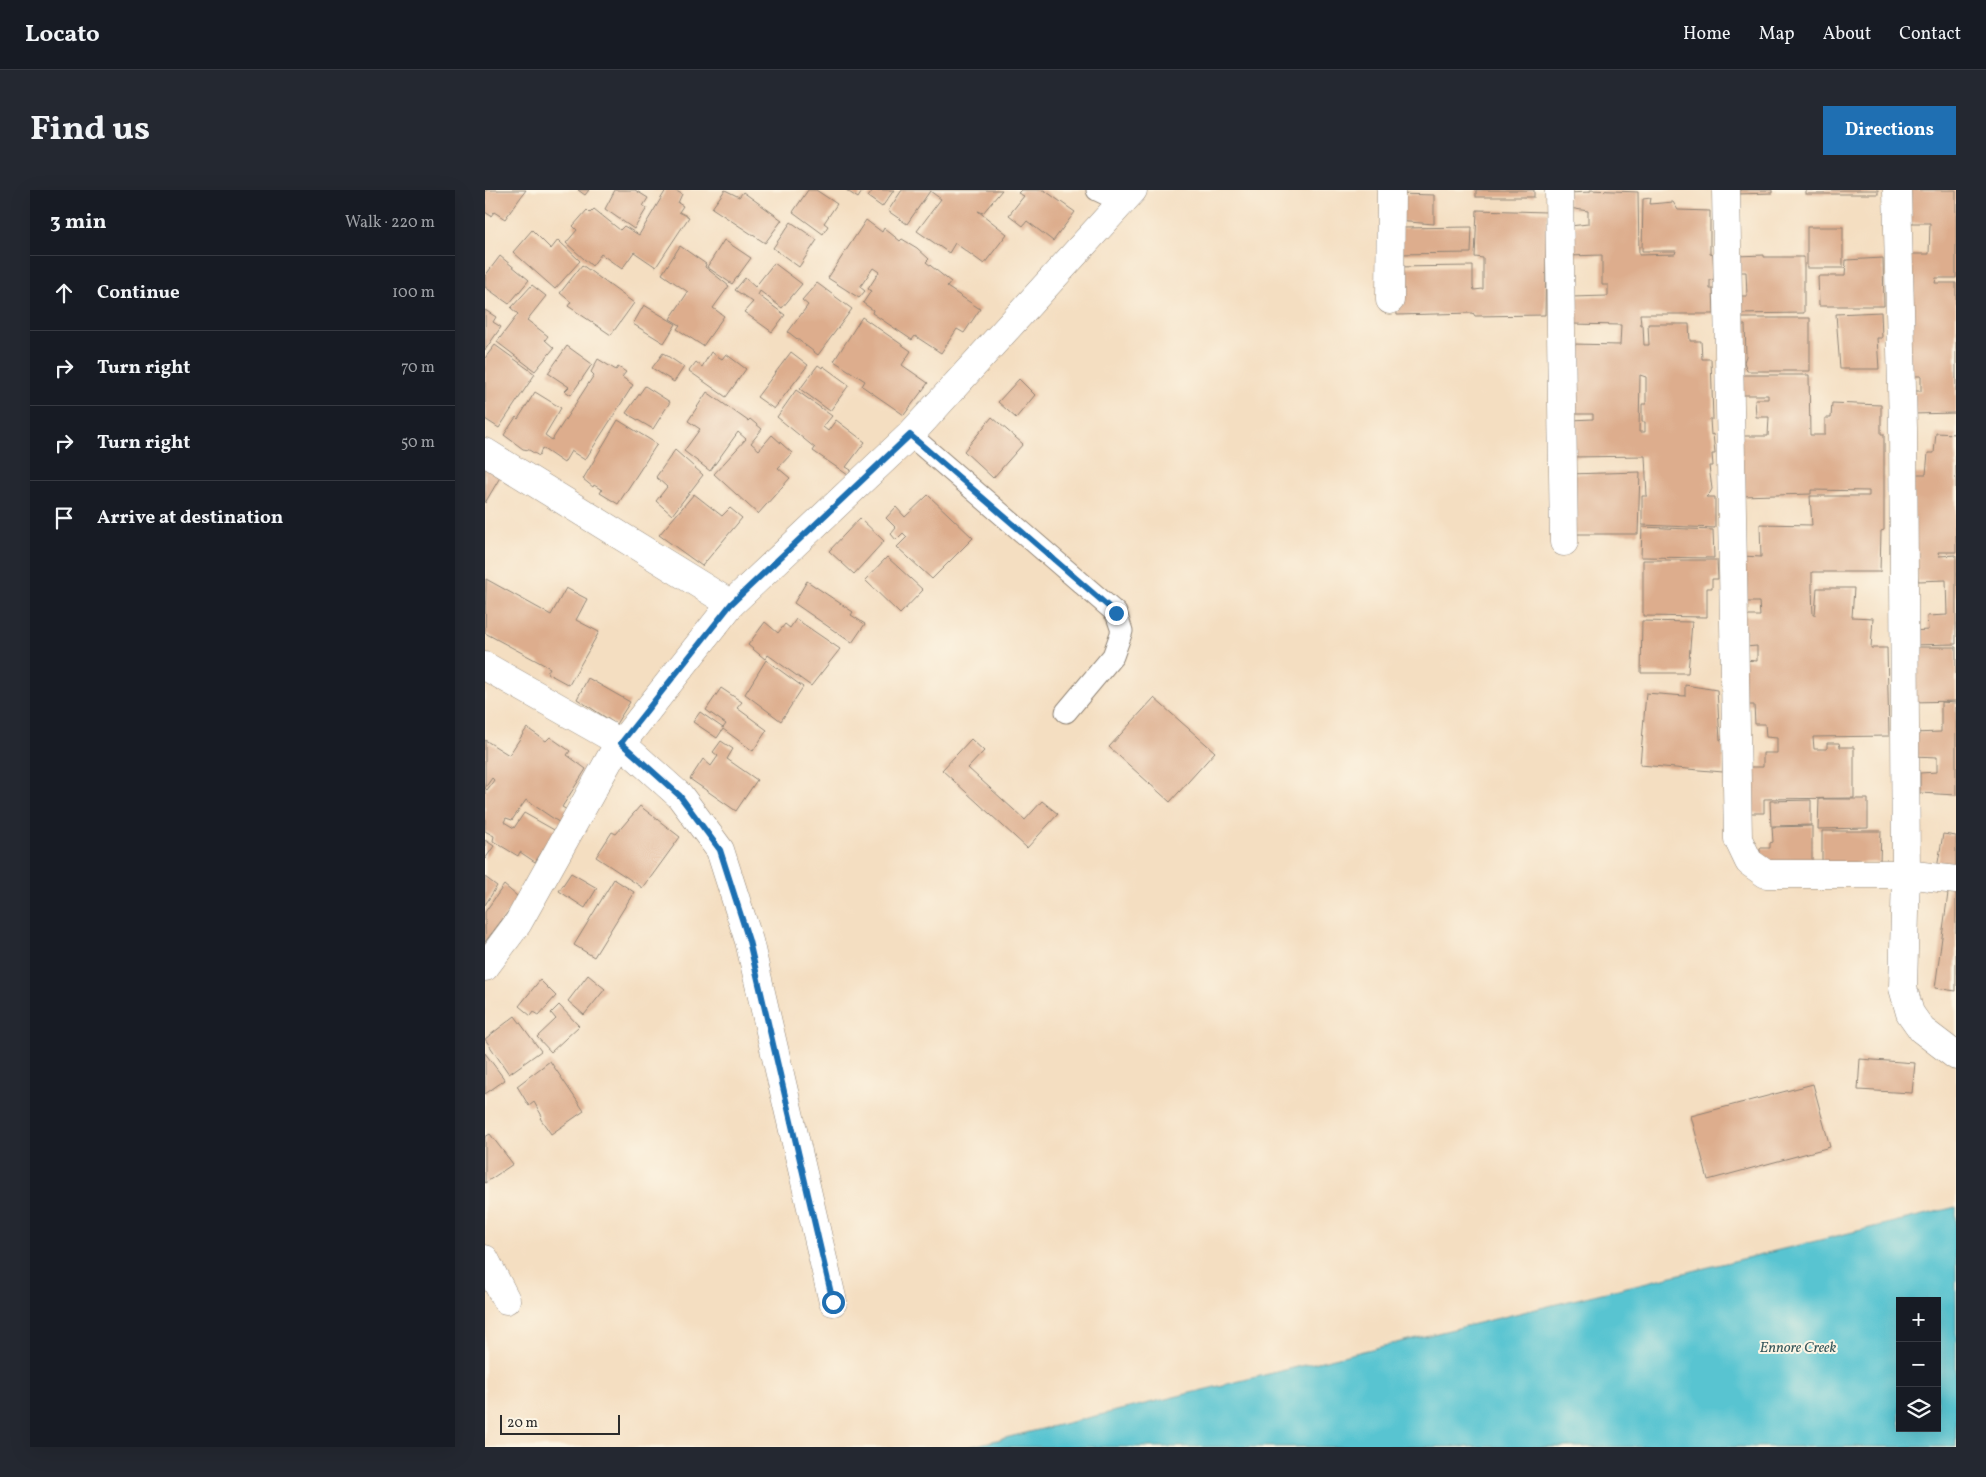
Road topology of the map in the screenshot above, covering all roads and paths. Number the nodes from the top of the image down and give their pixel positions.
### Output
1 (1097, 190) edge
2 (1391, 190) edge
3 (1559, 190) edge
4 (1726, 190) edge
5 (1897, 190) edge
6 (1129, 196) edge
7 (1390, 300) dead end
8 (910, 435) junction
9 (485, 452) edge
10 (1564, 542) dead end
11 (731, 604) junction
12 (485, 666) edge
13 (1066, 712) dead end
14 (621, 743) junction
15 (1906, 874) junction
16 (1956, 880) edge
17 (485, 967) edge
18 (1956, 1056) edge
19 (485, 1259) edge
20 (506, 1300) dead end
21 (833, 1302) dead end

1 - 6 lane
2 - 7 street
3 - 10 street
4 - 15 street
5 - 15 street
6 - 8 street
8 - 11 street
8 - 13 lane
9 - 11 street
11 - 14 street
12 - 14 street
14 - 17 street
14 - 21 street
15 - 16 street
15 - 18 street
19 - 20 street

